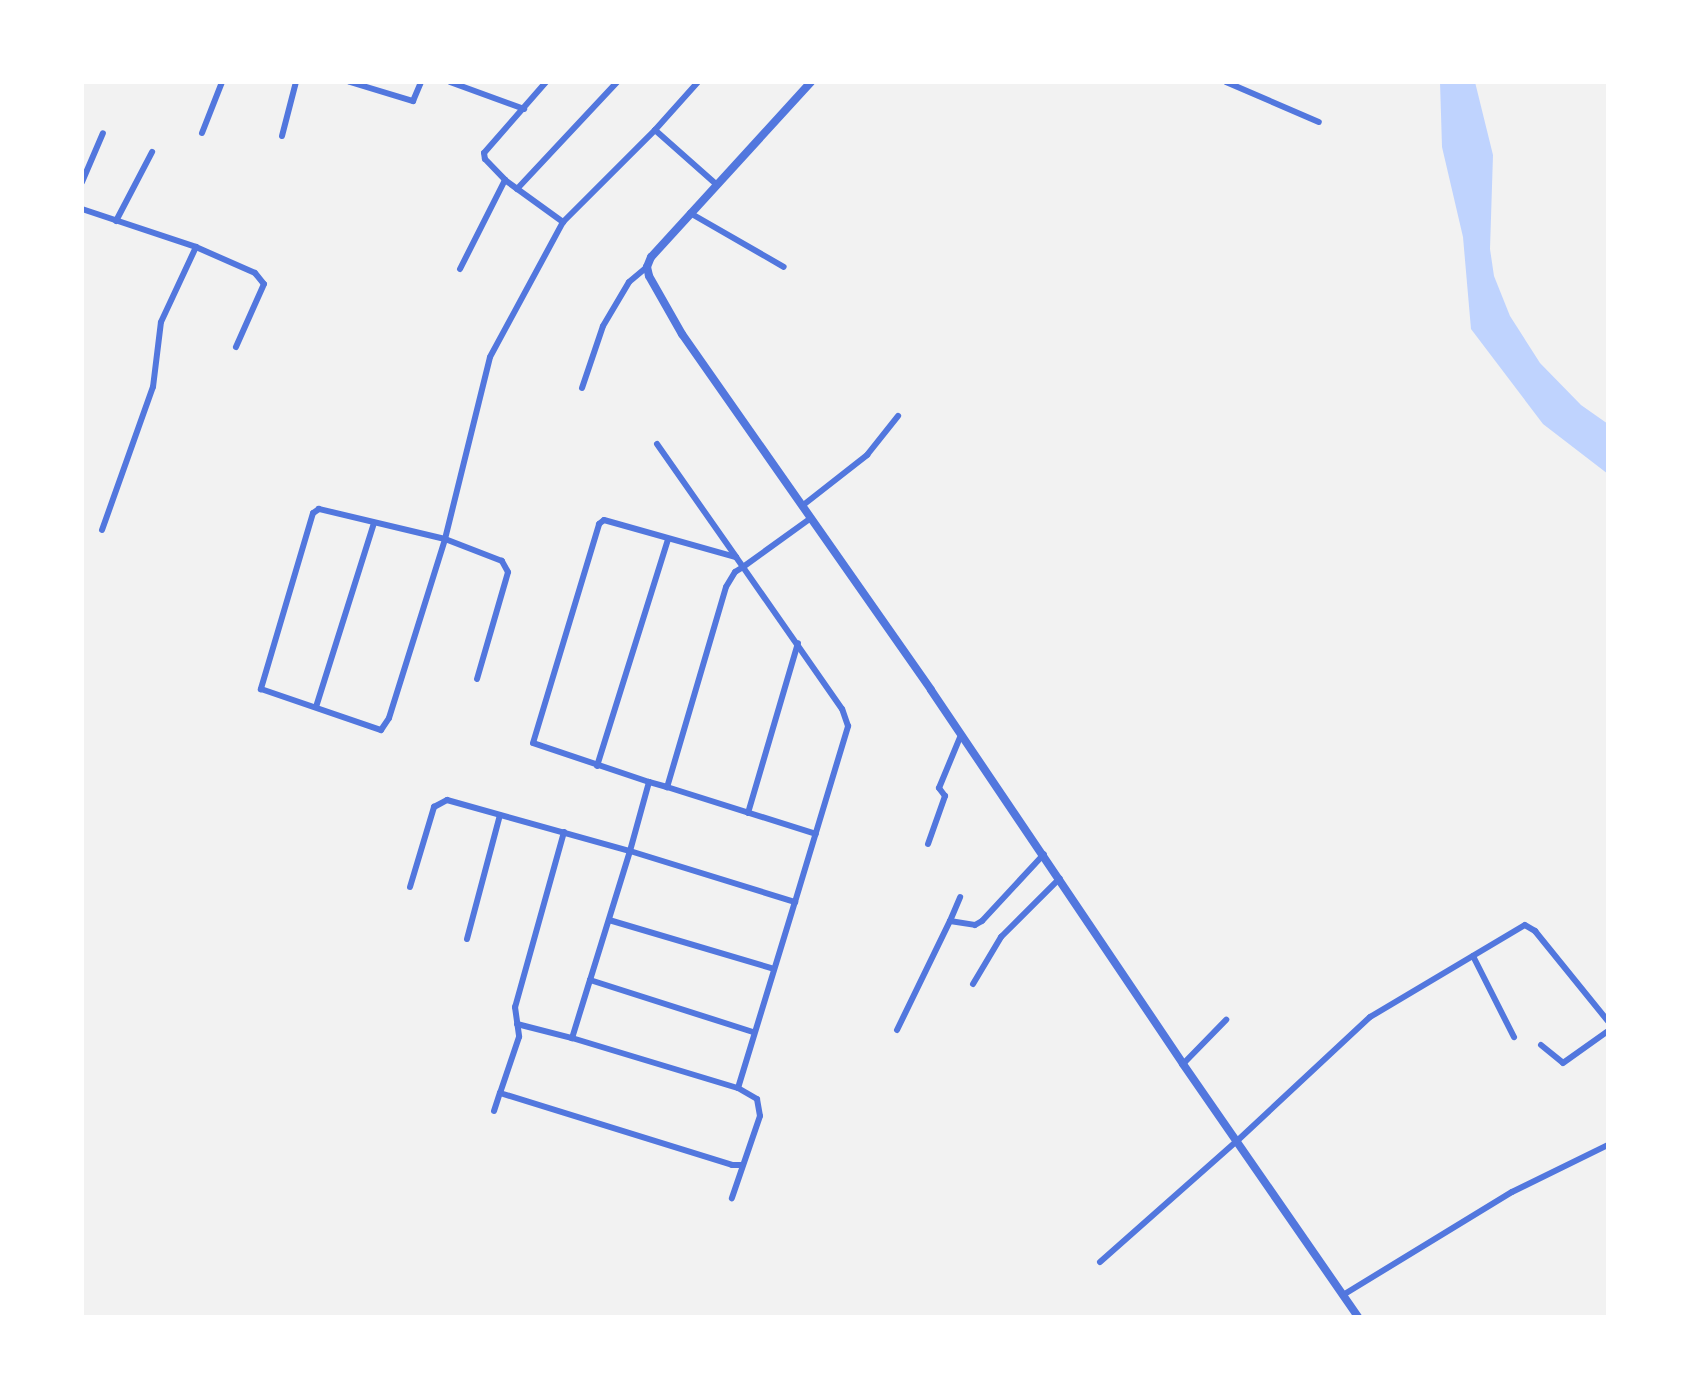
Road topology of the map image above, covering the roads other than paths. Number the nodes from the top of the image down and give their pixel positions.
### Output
1 (222, 82) edge
2 (296, 82) edge
3 (349, 82) edge
4 (421, 82) edge
5 (450, 82) edge
6 (546, 82) edge
7 (617, 82) edge
8 (698, 82) edge
9 (811, 82) edge
10 (1226, 82) edge
11 (524, 109) junction
12 (1319, 122) dead end
13 (655, 130) junction
14 (103, 133) dead end
15 (202, 133) dead end
16 (282, 136) dead end
17 (152, 152) dead end
18 (505, 180) junction
19 (82, 182) edge
20 (716, 184) junction
21 (517, 189) junction
22 (82, 209) edge
23 (690, 213) junction
24 (116, 221) junction
25 (563, 222) junction
26 (195, 247) junction
27 (647, 267) junction
28 (784, 267) dead end
29 (460, 269) dead end
30 (236, 348) dead end
31 (582, 388) dead end
32 (898, 416) dead end
33 (657, 444) dead end
34 (802, 506) junction
35 (811, 518) junction
36 (374, 523) junction
37 (102, 530) dead end
38 (445, 540) junction
39 (668, 540) junction
40 (736, 557) junction
41 (743, 566) junction
42 (798, 643) junction
43 (477, 679) dead end
44 (316, 708) junction
45 (961, 735) junction
46 (597, 766) junction
47 (649, 782) junction
48 (667, 787) junction
49 (748, 813) junction
50 (500, 815) junction
51 (564, 832) junction
52 (816, 834) junction
53 (928, 844) dead end
54 (630, 851) junction
55 (1044, 855) junction
56 (1060, 878) junction
57 (410, 887) dead end
58 (960, 897) dead end
59 (795, 902) junction
60 (609, 920) junction
61 (950, 921) junction
62 (467, 939) dead end
63 (1473, 956) junction
64 (774, 969) junction
65 (590, 980) junction
66 (973, 984) dead end
67 (1226, 1020) dead end
68 (1608, 1021) edge
69 (517, 1024) junction
70 (897, 1030) dead end
71 (753, 1031) junction
72 (1608, 1031) edge
73 (1514, 1037) dead end
74 (572, 1038) junction
75 (1541, 1045) dead end
76 (1183, 1064) junction
77 (738, 1088) junction
78 (500, 1093) junction
79 (494, 1111) dead end
80 (1237, 1141) junction
81 (1608, 1145) edge
82 (741, 1165) junction
83 (732, 1198) dead end
84 (1100, 1262) dead end
85 (1343, 1295) junction
86 (1358, 1317) edge

1 - 15 street
2 - 16 street
3 - 4 street
5 - 11 street
6 - 11 street
7 - 21 street
8 - 13 street
9 - 20 street
10 - 12 street
11 - 18 street
13 - 20 street
13 - 25 street
14 - 19 street
17 - 24 street
18 - 21 street
18 - 29 street
20 - 23 street
21 - 25 street
22 - 24 street
23 - 27 street
23 - 28 street
24 - 26 street
25 - 38 street
26 - 30 street
26 - 37 street
27 - 31 street
27 - 34 street
32 - 34 street
33 - 40 street
34 - 35 street
35 - 41 street
35 - 45 street
36 - 38 street
36 - 44 street
36 - 44 street
38 - 43 street
38 - 44 street
39 - 40 street
39 - 46 street
39 - 46 street
40 - 41 street
41 - 42 street
41 - 48 street
42 - 49 street
42 - 52 street
45 - 53 street
45 - 55 street
46 - 47 street
47 - 48 street
47 - 54 street
48 - 49 street
49 - 52 street
50 - 51 street
50 - 57 street
50 - 62 street
51 - 54 street
51 - 69 street
52 - 59 street
54 - 59 street
54 - 60 street
55 - 56 street
55 - 61 street
56 - 66 street
56 - 76 street
58 - 61 street
59 - 64 street
60 - 64 street
60 - 65 street
61 - 70 street
63 - 68 street
63 - 73 street
63 - 80 street
64 - 71 street
65 - 71 street
65 - 74 street
67 - 76 street
69 - 74 street
69 - 78 street
71 - 77 street
72 - 75 street
74 - 77 street
76 - 80 street
77 - 82 street
78 - 79 street
78 - 82 street
80 - 84 street
80 - 85 street
81 - 85 street
82 - 83 street
85 - 86 street

